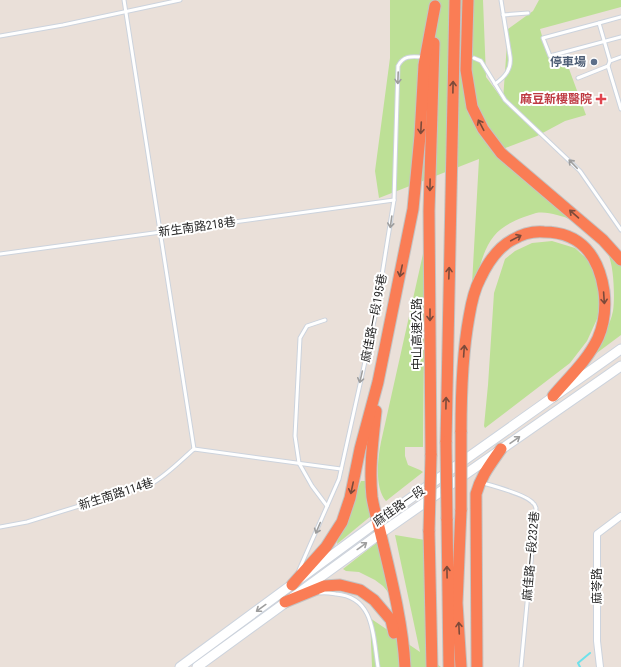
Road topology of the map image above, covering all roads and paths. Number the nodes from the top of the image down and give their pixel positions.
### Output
1 (124, 0) edge
2 (180, 0) edge
3 (455, 0) edge
4 (468, 0) edge
5 (501, 0) edge
6 (435, 3) edge
7 (126, 12) junction
8 (528, 13) dead end
9 (503, 15) junction
10 (621, 17) edge
11 (599, 23) junction
12 (0, 36) edge
13 (621, 37) edge
14 (605, 42) junction
15 (421, 57) dead end
16 (621, 57) edge
17 (474, 58) dead end
18 (610, 61) junction
19 (608, 66) junction
20 (578, 78) dead end
21 (495, 84) junction
22 (621, 109) edge
23 (394, 200) junction
24 (621, 230) edge
25 (160, 232) junction
26 (0, 254) edge
27 (621, 259) edge
28 (325, 320) dead end
29 (621, 349) edge
30 (621, 366) edge
31 (378, 382) junction
32 (554, 396) junction
33 (194, 449) junction
34 (501, 449) junction
35 (299, 463) junction
36 (341, 469) junction
37 (479, 482) junction
38 (329, 508) dead end
39 (621, 516) edge
40 (377, 522) junction
41 (0, 527) edge
42 (381, 533) junction
43 (292, 585) junction
44 (285, 602) junction
45 (180, 667) edge
46 (197, 667) edge
47 (378, 667) edge
48 (402, 667) edge
49 (405, 667) edge
50 (432, 667) edge
51 (449, 667) edge
52 (461, 667) edge
53 (477, 667) edge
54 (521, 667) edge
55 (600, 667) edge

1 - 7 lane
2 - 7 lane
51 -> 3 highway, bridge
27 -> 4 highway
5 - 9 lane
6 -> 31 highway
6 -> 50 highway, 中山高速公路, bridge
7 - 12 lane
7 - 25 lane
8 - 9 lane
9 - 21 lane
10 - 11 lane
11 - 14 lane
11 - 14 lane
13 - 14 lane
14 - 18 lane
15 -> 23 lane, 麻佳路一段195巷
16 - 18 lane
17 - 21 lane
18 - 19 lane
19 - 20 lane
19 - 22 lane
24 -> 21 lane
23 - 25 lane, 新生南路218巷
23 -> 36 lane, 麻佳路一段195巷
25 - 26 lane, 新生南路218巷
25 - 33 lane
28 - 35 lane
29 - 32 main road, 麻佳路一段
34 -> 30 main road, 麻佳路一段
31 - 40 highway
31 -> 43 highway
32 - 40 main road, 麻佳路一段
52 -> 32 highway, bridge
33 - 35 lane
33 - 41 lane, 新生南路114巷
34 - 37 highway
34 - 42 main road, 麻佳路一段
35 - 36 lane
35 - 38 lane
36 -> 43 lane, 麻佳路一段195巷
37 - 53 highway
37 - 54 lane, 麻佳路一段232巷
39 - 55 street, 麻苓路
40 - 42 highway
40 - 43 main road, 麻佳路一段
44 -> 42 main road, 麻佳路一段
42 - 49 highway
43 -> 45 main road, 麻佳路一段
44 - 46 main road, 麻佳路一段
44 - 47 lane
44 - 48 highway

